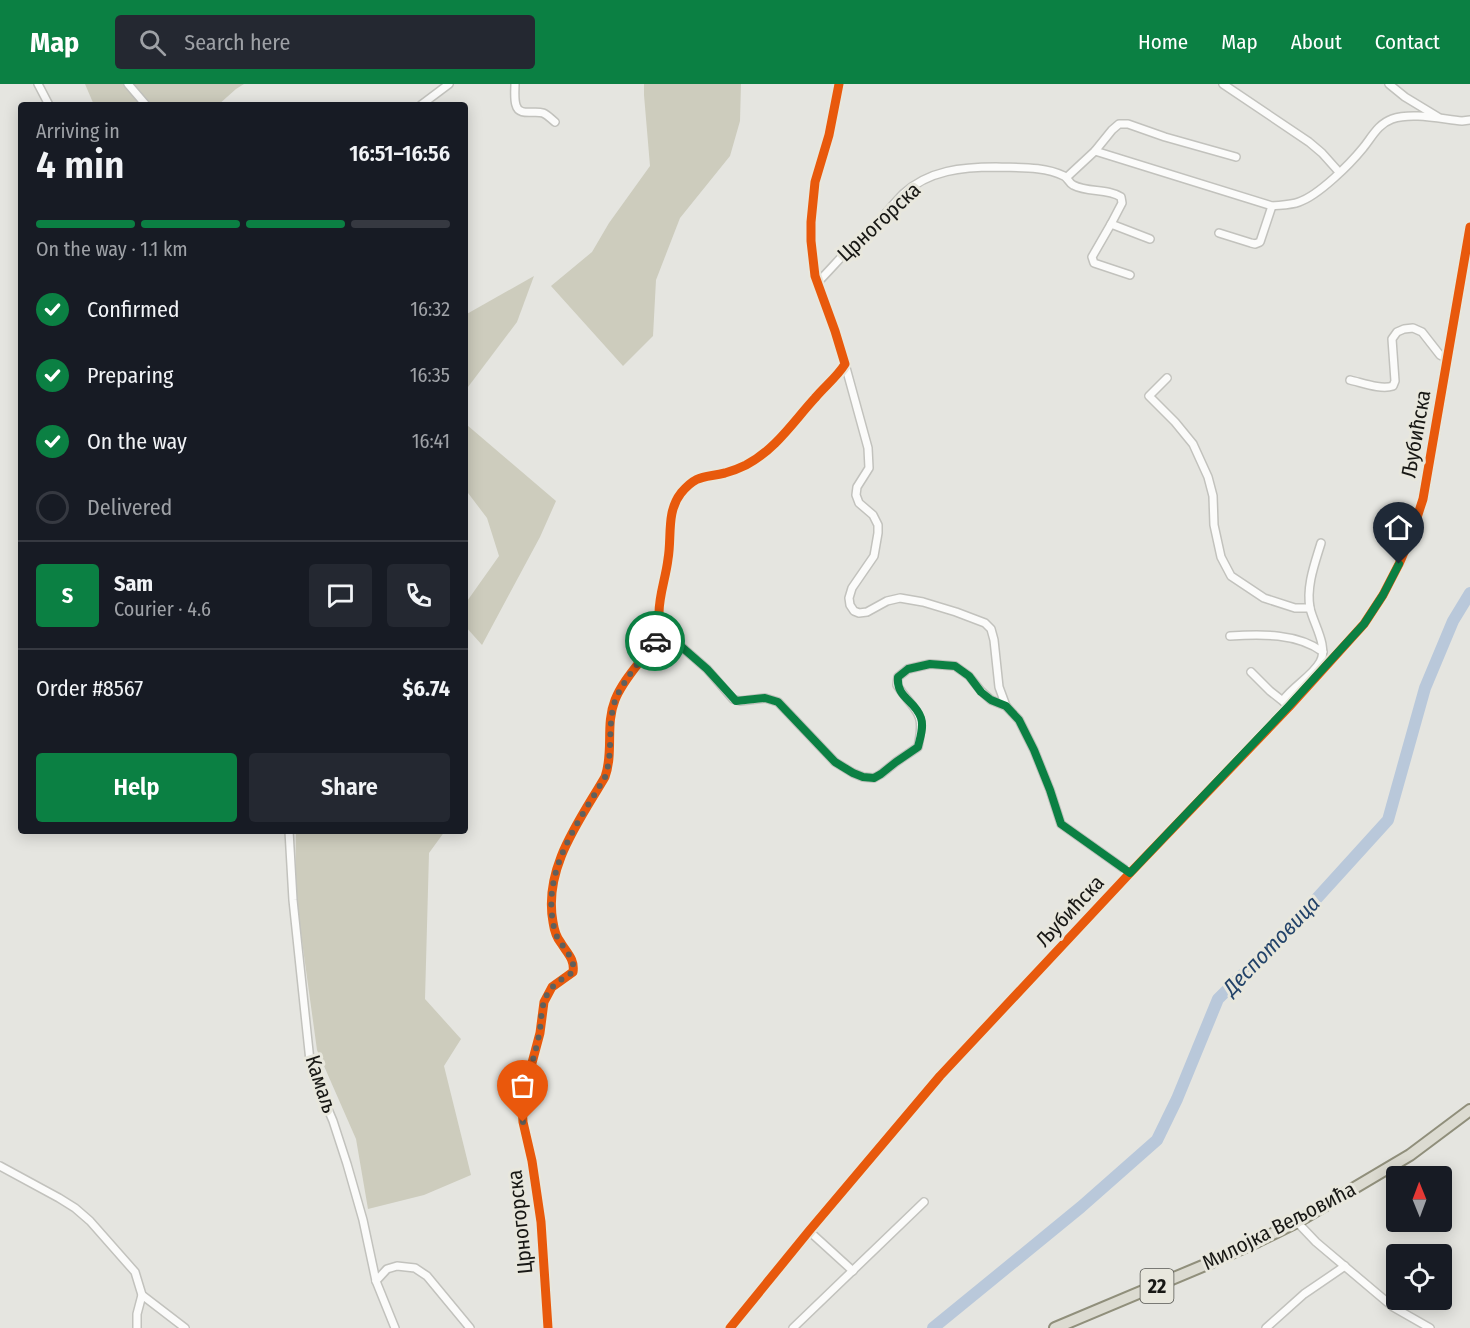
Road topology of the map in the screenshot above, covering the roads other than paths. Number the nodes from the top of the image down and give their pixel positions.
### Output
1 (38, 84) edge
2 (128, 84) edge
3 (449, 84) edge
4 (515, 84) edge
5 (840, 84) edge
6 (1223, 84) edge
7 (1389, 84) edge
8 (47, 102) edge
9 (143, 102) edge
10 (425, 102) edge
11 (1441, 118) junction
12 (1470, 120) edge
13 (555, 122) dead end
14 (1095, 151) junction
15 (1236, 157) dead end
16 (1339, 172) junction
17 (1066, 177) junction
18 (1272, 206) junction
19 (1111, 224) junction
20 (1470, 227) edge
21 (1219, 233) dead end
22 (1150, 239) dead end
23 (1130, 276) dead end
24 (817, 283) junction
25 (1448, 359) junction
26 (844, 364) junction
27 (1167, 378) dead end
28 (1350, 380) dead end
29 (1321, 543) dead end
30 (1310, 608) junction
31 (660, 628) junction
32 (1230, 636) dead end
33 (1323, 652) junction
34 (1251, 672) dead end
35 (1286, 705) junction
36 (1006, 706) junction
37 (289, 834) edge
38 (1130, 873) junction
39 (1470, 1110) edge
40 (0, 1166) edge
41 (924, 1202) dead end
42 (1297, 1222) junction
43 (809, 1231) junction
44 (1345, 1266) junction
45 (853, 1271) junction
46 (376, 1281) junction
47 (142, 1294) junction
48 (137, 1328) edge
49 (185, 1328) edge
50 (395, 1328) edge
51 (470, 1328) edge
52 (548, 1328) edge
53 (730, 1328) edge
54 (794, 1328) edge
55 (1055, 1328) edge
56 (1266, 1328) edge
57 (1430, 1328) edge

1 - 8 street
2 - 9 street
3 - 10 street
4 - 13 street
5 - 24 street
6 - 16 street
7 - 11 street
11 - 12 street
11 - 16 street
14 - 15 street
14 - 17 street
14 - 18 street
16 - 18 street
17 - 19 street, Црногорска
17 - 24 street, Црногорска
18 - 21 street
19 - 22 street
19 - 23 street
20 - 25 street, Љубићска
24 - 26 street
25 - 28 street
25 - 35 street, Љубићска
26 - 31 street, Црногорска
26 - 36 street
27 - 30 street
29 - 30 street
30 - 33 street
31 - 36 street
31 - 52 street, Црногорска
32 - 33 street
33 - 35 street
34 - 35 street
35 - 38 street, Љубићска
36 - 38 street
37 - 46 street, Камаљ
38 - 43 street, Љубићска
39 - 42 main road, Милојка Вељовића / 22
40 - 47 street
41 - 45 street
42 - 44 street
42 - 55 main road, Милојка Вељовића / 22
43 - 45 street
43 - 53 street, Љубићска
44 - 56 street
44 - 57 street
45 - 54 street
46 - 50 street, Камаљ
46 - 51 street
47 - 48 street
47 - 49 street

